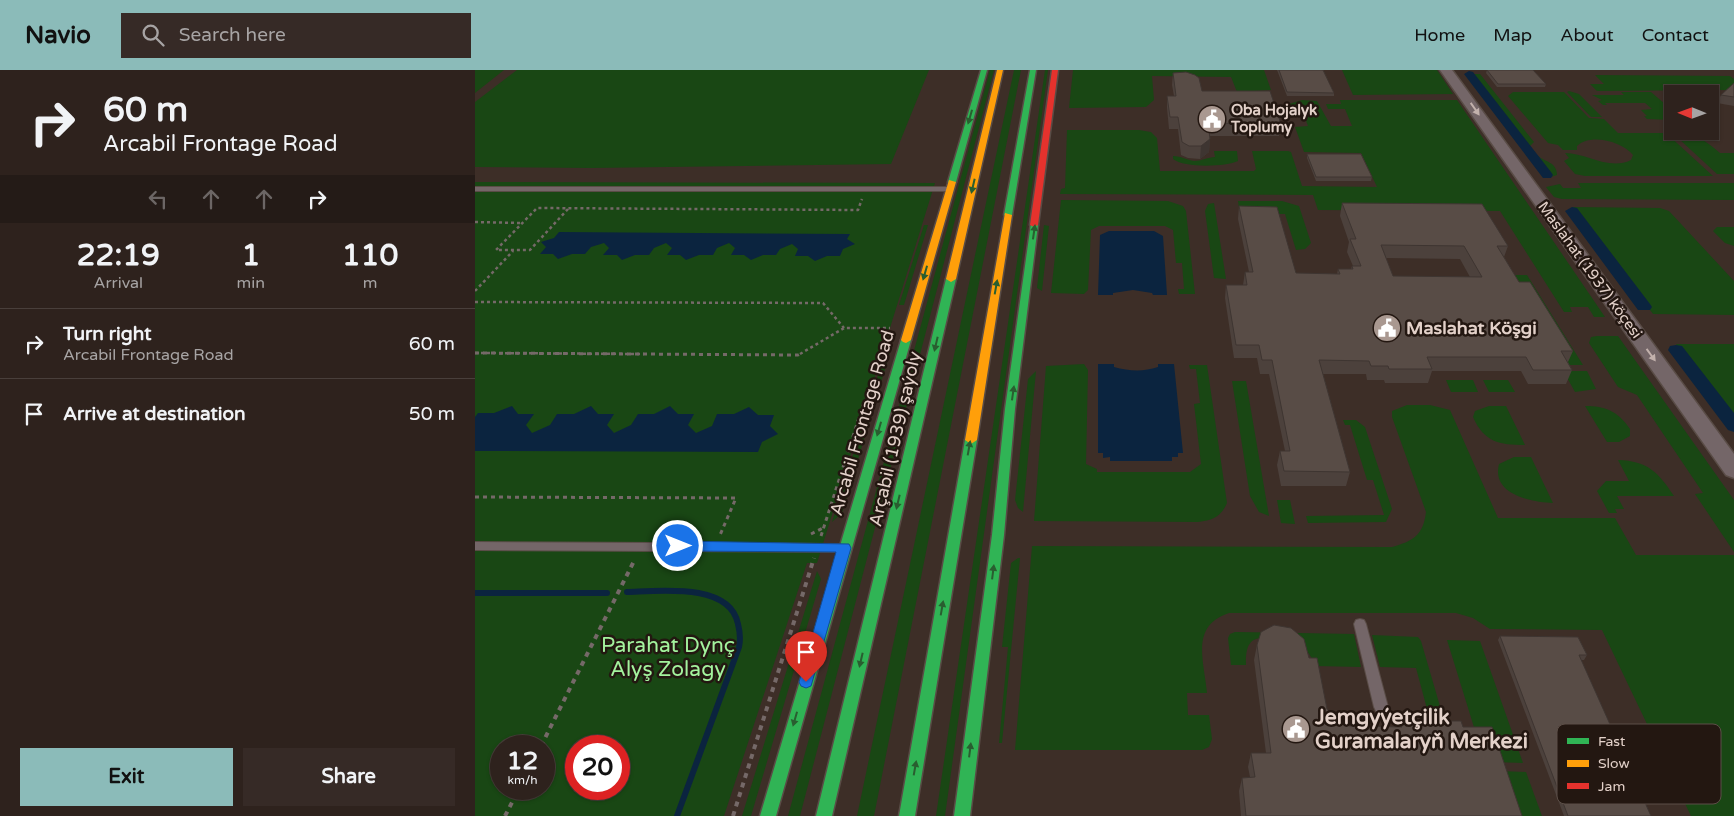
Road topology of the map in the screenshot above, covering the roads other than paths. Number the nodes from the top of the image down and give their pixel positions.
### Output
1 (984, 70) edge
2 (1000, 70) edge
3 (1033, 70) edge
4 (1055, 70) edge
5 (1446, 70) edge
6 (475, 188) edge
7 (949, 189) junction
8 (1734, 470) edge
9 (475, 546) edge
10 (844, 548) junction
11 (1360, 624) dead end
12 (1381, 707) dead end
13 (768, 816) edge
14 (825, 816) edge
15 (907, 816) edge
16 (961, 816) edge

1 -> 7 street, Arcabil Frontage Road
2 -> 14 street, Arçabil (1939) şaýoly
15 -> 3 street
16 -> 4 street
5 -> 8 street, Maslahat (1937) köçesi
6 - 7 lane
7 -> 10 street, Arcabil Frontage Road
9 - 10 lane
10 -> 13 street, Arcabil Frontage Road
11 - 12 lane

